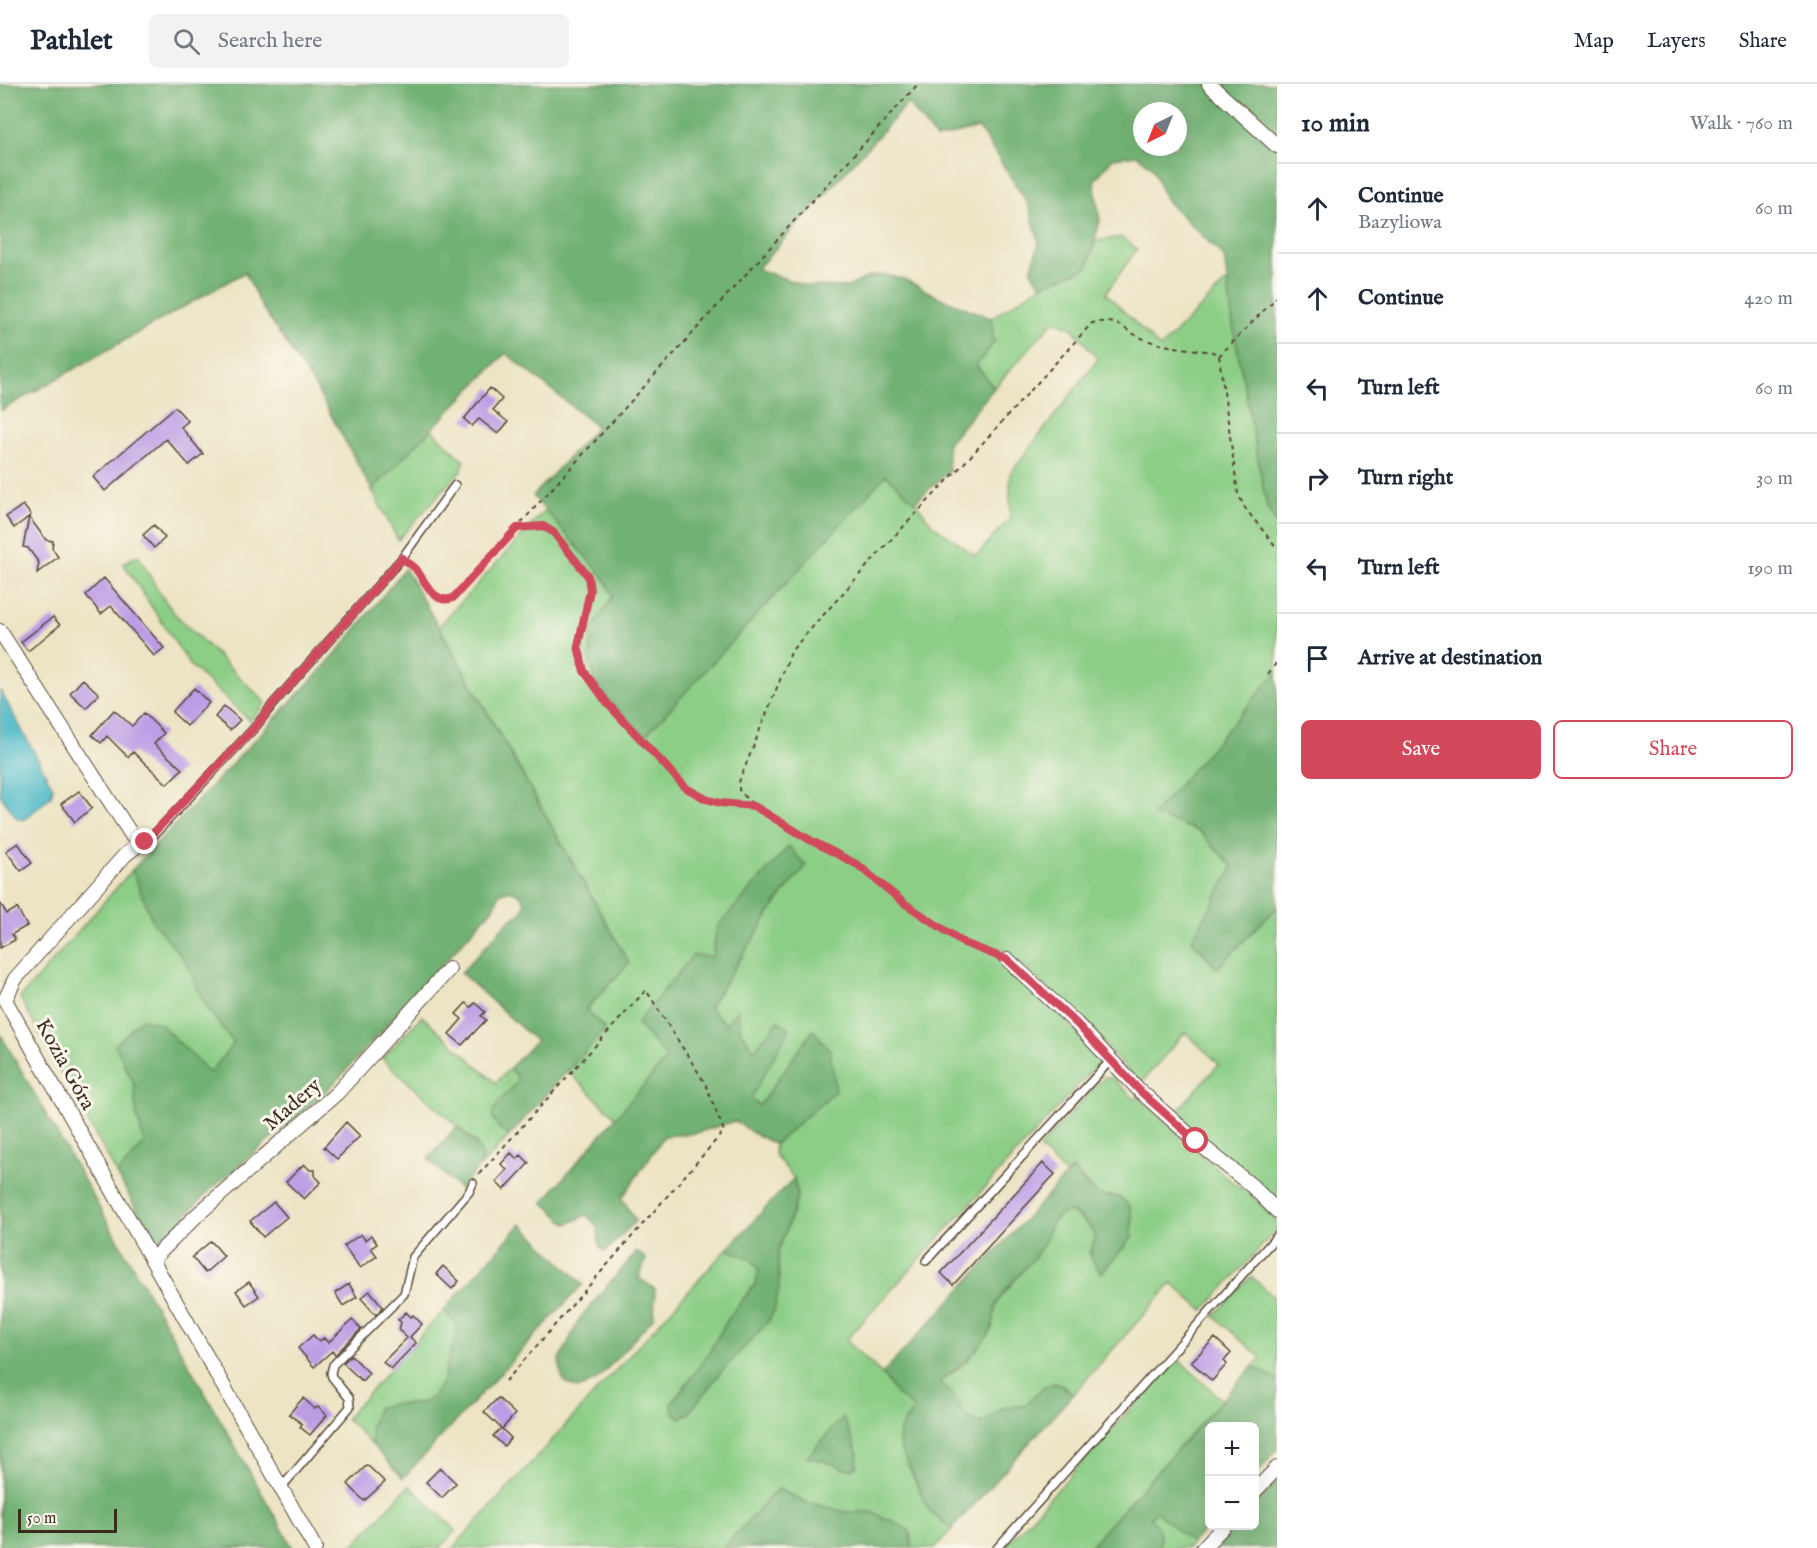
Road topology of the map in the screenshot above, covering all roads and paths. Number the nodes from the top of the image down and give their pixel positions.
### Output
1 (918, 84) edge
2 (1209, 84) edge
3 (1277, 146) edge
4 (1277, 297) edge
5 (1219, 356) junction
6 (455, 485) dead end
7 (517, 528) junction
8 (1277, 548) edge
9 (402, 558) junction
10 (0, 631) edge
11 (1277, 662) edge
12 (1268, 674) dead end
13 (754, 806) junction
14 (138, 845) junction
15 (1008, 960) joint
16 (449, 969) dead end
17 (1110, 1061) junction
18 (474, 1183) joint
19 (1277, 1211) edge
20 (1277, 1236) edge
21 (152, 1260) junction
22 (926, 1261) dead end
23 (506, 1381) dead end
24 (1277, 1468) edge
25 (1259, 1487) edge
26 (281, 1488) junction
27 (1220, 1530) edge
28 (315, 1548) edge
29 (997, 1548) edge
30 (1203, 1548) edge

1 - 7 path
2 - 3 street
4 - 5 path
5 - 8 path
5 - 13 path
6 - 9 lane
7 - 9 path
7 - 13 path
9 - 14 lane
10 - 14 street
11 - 12 path
13 - 15 path
14 - 21 street, Kozia Góra
15 - 17 street
16 - 21 street, Madery
17 - 19 street
17 - 22 lane
18 - 23 path
18 - 26 lane
20 - 29 lane
21 - 26 street, Kozia Góra
24 - 25 street
26 - 28 street, Kozia Góra
27 - 30 street

